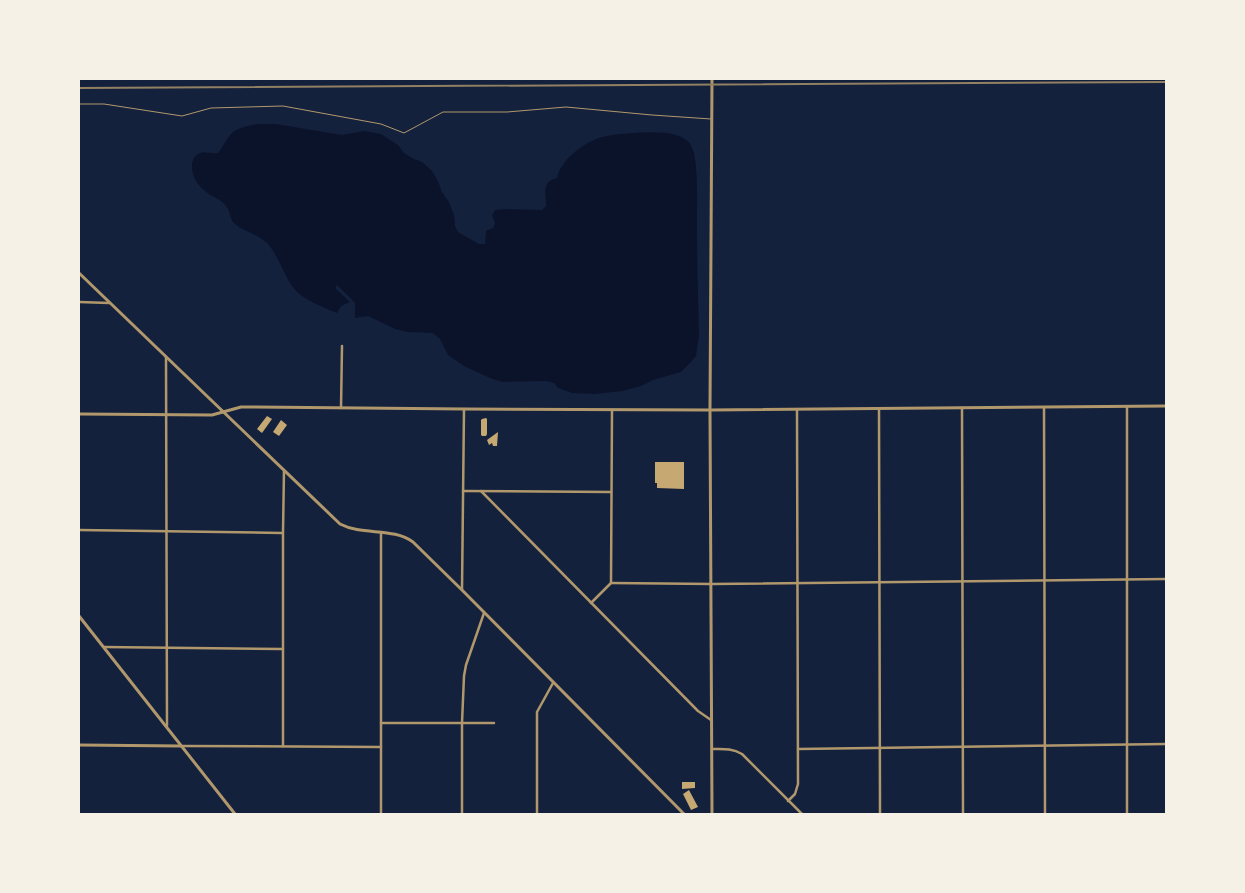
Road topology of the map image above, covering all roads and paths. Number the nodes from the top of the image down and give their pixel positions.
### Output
1 (712, 79) edge
2 (79, 104) edge
3 (712, 119) junction
4 (79, 274) edge
5 (79, 302) edge
6 (109, 303) junction
7 (342, 346) dead end
8 (166, 358) junction
9 (1166, 406) edge
10 (1127, 407) junction
11 (341, 408) junction
12 (962, 408) junction
13 (1044, 408) junction
14 (464, 409) junction
15 (879, 409) junction
16 (612, 410) junction
17 (710, 410) junction
18 (797, 410) junction
19 (223, 412) junction
20 (79, 414) edge
21 (166, 415) junction
22 (284, 470) junction
23 (463, 491) junction
24 (481, 491) junction
25 (611, 492) junction
26 (79, 530) edge
27 (166, 531) junction
28 (283, 533) junction
29 (381, 533) junction
30 (1127, 579) junction
31 (1166, 579) edge
32 (1044, 580) junction
33 (963, 581) junction
34 (880, 582) junction
35 (611, 583) junction
36 (797, 583) junction
37 (712, 584) junction
38 (462, 590) junction
39 (591, 603) junction
40 (484, 613) junction
41 (79, 616) edge
42 (104, 647) junction
43 (167, 648) junction
44 (283, 649) junction
45 (553, 683) junction
46 (711, 720) junction
47 (381, 723) junction
48 (462, 723) junction
49 (494, 723) dead end
50 (167, 727) junction
51 (1166, 744) edge
52 (79, 745) edge
53 (1127, 745) junction
54 (182, 746) junction
55 (283, 746) junction
56 (1045, 746) junction
57 (381, 747) junction
58 (963, 747) junction
59 (880, 748) junction
60 (712, 749) junction
61 (798, 749) junction
62 (788, 801) junction
63 (235, 814) edge
64 (381, 814) edge
65 (462, 814) edge
66 (537, 814) edge
67 (684, 814) edge
68 (711, 814) edge
69 (802, 814) edge
70 (880, 814) edge
71 (963, 814) edge
72 (1045, 814) edge
73 (1127, 814) edge

1 - 3 street
2 - 3 lane
3 - 17 street
4 - 6 street
5 - 6 street
6 - 8 street
7 - 11 street
8 - 19 street
8 - 21 street
9 - 10 street
10 - 13 street
10 - 30 street
11 - 14 street
11 - 19 street
12 - 13 street
12 - 15 street
12 - 33 street
13 - 32 street
14 - 16 street
14 - 23 street
15 - 18 street
15 - 34 street
16 - 17 street
16 - 25 street
17 - 18 street
17 - 37 street
18 - 36 street
19 - 21 street
19 - 22 street
20 - 21 street
21 - 27 street
22 - 28 street
22 - 29 street
23 - 24 street
23 - 38 street
24 - 25 street
24 - 39 street
25 - 35 street
26 - 27 street
27 - 28 street
27 - 43 street
28 - 44 street
29 - 38 street
29 - 47 street
30 - 31 street
30 - 32 street
30 - 53 street
32 - 33 street
32 - 56 street
33 - 34 street
33 - 58 street
34 - 36 street
34 - 59 street
35 - 37 street
35 - 39 street
36 - 37 street
36 - 61 street
37 - 46 street
38 - 40 street
39 - 46 street
40 - 45 street
40 - 48 street
41 - 42 street
42 - 43 street
42 - 50 street
43 - 44 street
43 - 50 street
44 - 55 street
45 - 66 street
45 - 67 street
46 - 60 street
47 - 48 street
47 - 57 street
48 - 49 street
48 - 65 street
50 - 54 street
51 - 53 street
52 - 54 street
53 - 56 street
53 - 73 street
54 - 55 street
54 - 63 street
55 - 57 street
56 - 58 street
56 - 72 street
57 - 64 street
58 - 59 street
58 - 71 street
59 - 61 street
59 - 70 street
60 - 62 street
60 - 68 street
61 - 62 street
62 - 69 street

